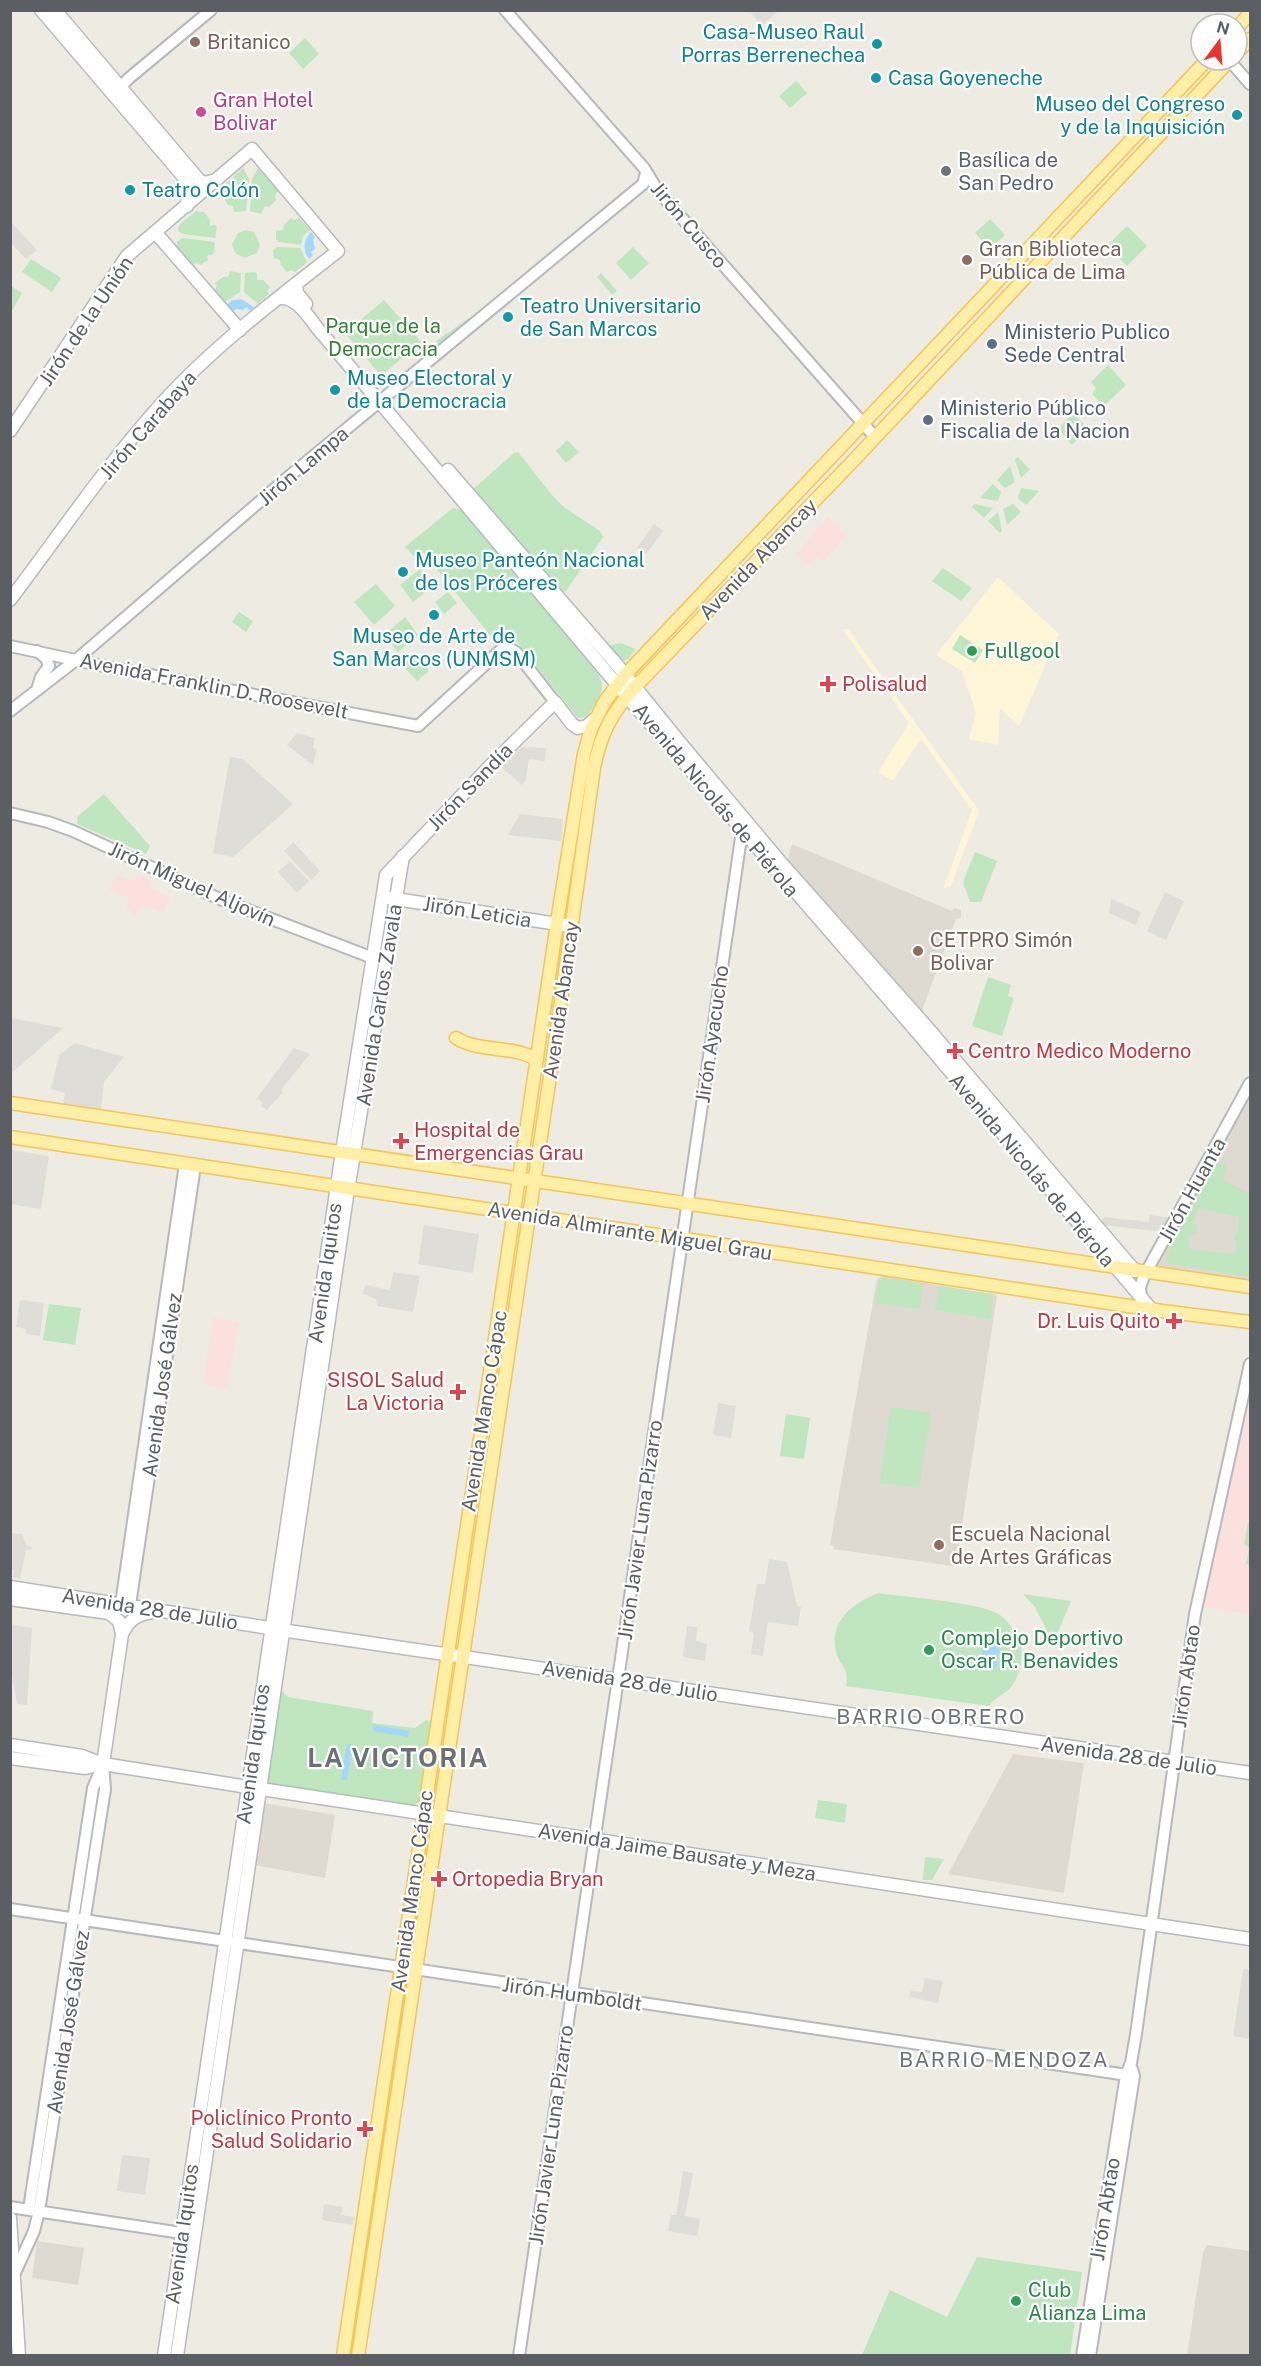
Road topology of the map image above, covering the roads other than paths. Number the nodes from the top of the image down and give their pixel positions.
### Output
1 (41, 10) edge
2 (55, 10) edge
3 (211, 10) edge
4 (505, 10) edge
5 (1196, 72) edge
6 (1218, 72) edge
7 (1240, 72) edge
8 (1251, 84) edge
9 (117, 92) junction
10 (646, 173) junction
11 (220, 179) junction
12 (187, 206) junction
13 (155, 232) junction
14 (338, 250) joint
15 (296, 284) junction
16 (279, 298) junction
17 (240, 330) junction
18 (382, 400) junction
19 (862, 424) junction
20 (10, 431) edge
21 (875, 437) junction
22 (10, 600) edge
23 (96, 643) junction
24 (10, 646) edge
25 (36, 651) junction
26 (76, 660) junction
27 (108, 667) junction
28 (621, 679) junction
29 (37, 690) junction
30 (631, 691) junction
31 (555, 702) junction
32 (10, 711) edge
33 (595, 719) junction
34 (10, 813) edge
35 (742, 831) junction
36 (403, 856) junction
37 (386, 875) joint
38 (383, 897) junction
39 (396, 899) junction
40 (556, 924) junction
41 (571, 926) junction
42 (373, 958) junction
43 (368, 989) junction
44 (381, 991) junction
45 (456, 1038) dead end
46 (537, 1060) junction
47 (1251, 1083) edge
48 (359, 1084) junction
49 (10, 1103) edge
50 (10, 1137) edge
51 (348, 1154) junction
52 (190, 1165) junction
53 (519, 1180) junction
54 (533, 1182) junction
55 (343, 1185) junction
56 (688, 1205) junction
57 (515, 1210) junction
58 (529, 1212) junction
59 (1087, 1226) junction
60 (683, 1236) junction
61 (1116, 1270) junction
62 (1142, 1273) junction
63 (1251, 1287) edge
64 (1145, 1303) junction
65 (1251, 1322) edge
66 (1251, 1364) edge
67 (10, 1587) edge
68 (10, 1599) edge
69 (125, 1604) junction
70 (167, 1611) junction
71 (105, 1612) junction
72 (278, 1629) junction
73 (122, 1634) junction
74 (448, 1654) junction
75 (464, 1656) junction
76 (618, 1680) junction
77 (10, 1745) edge
78 (10, 1758) edge
79 (1174, 1762) junction
80 (103, 1764) junction
81 (1251, 1773) edge
82 (254, 1788) junction
83 (423, 1813) junction
84 (438, 1815) junction
85 (594, 1839) junction
86 (10, 1909) edge
87 (79, 1920) junction
88 (1150, 1924) junction
89 (1251, 1939) edge
90 (232, 1943) junction
91 (400, 1969) junction
92 (415, 1971) junction
93 (572, 1994) junction
94 (1130, 2075) junction
95 (10, 2207) edge
96 (34, 2210) junction
97 (10, 2218) edge
98 (189, 2234) junction
99 (14, 2275) junction
100 (19, 2355) edge
101 (164, 2355) edge
102 (177, 2355) edge
103 (343, 2355) edge
104 (358, 2355) edge
105 (519, 2355) edge
106 (1082, 2355) edge
107 (1090, 2355) edge

1 - 9 main road
2 - 9 main road
3 - 9 street
4 - 10 street, Jirón Cusco
5 - 19 main road, Avenida Abancay
6 - 21 main road, Avenida Abancay
7 - 8 street
9 - 11 main road
9 - 12 main road
10 - 18 street, Jirón Lampa
10 - 19 street, Jirón Cusco
11 - 12 main road, Jirón de la Unión
11 - 14 main road, Jirón de la Unión
12 - 13 main road, Jirón de la Unión
13 - 17 main road
13 - 20 main road, Jirón de la Unión
14 - 15 main road, Jirón Carabaya
15 - 16 main road, Jirón Carabaya
15 - 18 main road, Avenida Nicolás de Piérola
16 - 17 main road, Jirón Carabaya
16 - 18 main road, Avenida Nicolás de Piérola
17 - 22 main road, Jirón Carabaya
18 - 23 street, Jirón Lampa
18 - 28 main road, Avenida Nicolás de Piérola
19 - 21 street, Jirón Cusco
19 - 28 main road, Avenida Abancay
21 - 30 main road, Avenida Abancay
23 - 26 street, Jirón Lampa
23 - 27 street
24 - 25 street, Avenida Franklin D. Roosevelt
25 - 26 street, Avenida Franklin D. Roosevelt
25 - 29 street
26 - 27 street, Avenida Franklin D. Roosevelt
26 - 29 street, Jirón Lampa
27 - 31 street, Avenida Franklin D. Roosevelt
28 - 30 main road, Avenida Nicolás de Piérola
28 - 33 main road, Avenida Abancay
29 - 32 street, Jirón Lampa
30 - 35 main road, Avenida Nicolás de Piérola
30 - 41 main road, Avenida Abancay
30 - 59 main road, Avenida Nicolás de Piérola
31 - 33 main road
31 - 36 main road, Jirón Sandía
33 - 40 main road, Avenida Abancay
34 - 42 street, Jirón Miguel Aljovín
35 - 56 street, Jirón Ayacucho
35 - 59 main road, Avenida Nicolás de Piérola
36 - 37 main road, Jirón Sandía
36 - 39 main road, Avenida Carlos Zavala
37 - 38 main road, Avenida Carlos Zavala
38 - 39 main road, Jirón Leticia
38 - 42 main road, Avenida Carlos Zavala
39 - 40 main road, Jirón Leticia
39 - 44 main road, Avenida Carlos Zavala
40 - 41 main road, Jirón Leticia
40 - 46 main road, Avenida Abancay
41 - 54 main road, Avenida Abancay
42 - 43 main road, Avenida Carlos Zavala
43 - 44 main road
43 - 48 main road, Avenida Carlos Zavala
44 - 48 main road, Avenida Carlos Zavala
45 - 46 main road
46 - 53 main road, Avenida Abancay
47 - 62 street, Jirón Huanta
48 - 51 main road, Avenida Carlos Zavala
49 - 51 main road, Avenida Almirante Miguel Grau
50 - 52 main road, Avenida Almirante Miguel Grau
51 - 53 main road, Avenida Almirante Miguel Grau
51 - 55 main road, Avenida Iquitos
52 - 55 main road, Avenida Almirante Miguel Grau
52 - 69 street, Avenida José Gálvez
53 - 54 main road, Avenida Almirante Miguel Grau
53 - 57 main road, Avenida Manco Cápac
54 - 56 main road, Avenida Almirante Miguel Grau
54 - 58 main road, Avenida Manco Cápac
55 - 57 main road, Avenida Almirante Miguel Grau
55 - 72 main road, Avenida Iquitos
56 - 60 street, Jirón Ayacucho
56 - 61 main road, Avenida Almirante Miguel Grau
57 - 58 main road, Avenida Almirante Miguel Grau
57 - 74 main road, Avenida Manco Cápac
58 - 60 main road, Avenida Almirante Miguel Grau
58 - 75 main road, Avenida Manco Cápac
59 - 61 main road, Avenida Nicolás de Piérola
59 - 62 main road, Avenida Nicolás de Piérola
60 - 64 main road, Avenida Almirante Miguel Grau
60 - 76 street, Jirón Javier Luna Pizarro
61 - 62 main road, Avenida Almirante Miguel Grau
61 - 64 main road, Avenida Nicolás de Piérola
62 - 63 main road, Avenida Almirante Miguel Grau
62 - 64 street, Jirón Huanta
64 - 65 main road, Avenida Almirante Miguel Grau
66 - 79 street, Jirón Abtao
67 - 69 main road, Avenida 28 de Julio
68 - 71 main road, Avenida 28 de Julio
69 - 70 main road, Avenida 28 de Julio
69 - 71 main road
70 - 72 main road, Avenida 28 de Julio
70 - 73 main road
71 - 73 main road, Avenida 28 de Julio
72 - 74 main road, Avenida 28 de Julio
72 - 82 main road, Avenida Iquitos
73 - 80 main road, Avenida José Gálvez
74 - 75 main road, Avenida 28 de Julio
74 - 83 main road, Avenida Manco Cápac
75 - 76 main road, Avenida 28 de Julio
75 - 84 main road, Avenida Manco Cápac
76 - 79 main road, Avenida 28 de Julio
76 - 85 street, Jirón Javier Luna Pizarro
77 - 80 main road, Avenida Jaime Bausate y Meza
78 - 80 main road, Avenida Jaime Bausate y Meza
79 - 81 main road, Avenida 28 de Julio
79 - 88 street, Jirón Abtao
80 - 82 main road, Avenida Jaime Bausate y Meza
80 - 87 street, Avenida José Gálvez
82 - 83 main road, Avenida Jaime Bausate y Meza
82 - 90 main road, Avenida Iquitos
83 - 84 main road, Avenida Jaime Bausate y Meza
83 - 91 main road, Avenida Manco Cápac
84 - 85 main road, Avenida Jaime Bausate y Meza
84 - 92 main road, Avenida Manco Cápac
85 - 88 main road, Avenida Jaime Bausate y Meza
85 - 93 street, Jirón Javier Luna Pizarro
86 - 87 street, Jirón Humboldt
87 - 90 street, Jirón Humboldt
87 - 96 street, Avenida José Gálvez
88 - 89 main road, Avenida Jaime Bausate y Meza
88 - 94 street, Jirón Abtao
90 - 91 street, Jirón Humboldt
90 - 98 main road, Avenida Iquitos
91 - 92 street, Jirón Humboldt
91 - 103 main road, Avenida Manco Cápac
92 - 93 street, Jirón Humboldt
92 - 104 main road, Avenida Manco Cápac
93 - 94 street, Jirón Humboldt
93 - 105 street, Jirón Javier Luna Pizarro
94 - 106 street, Jirón Abtao
94 - 107 street, Jirón Abtao
95 - 96 street
96 - 98 street
96 - 99 street, Avenida José Gálvez
97 - 99 main road
98 - 101 main road, Avenida Iquitos
98 - 102 main road, Avenida Iquitos
99 - 100 main road

